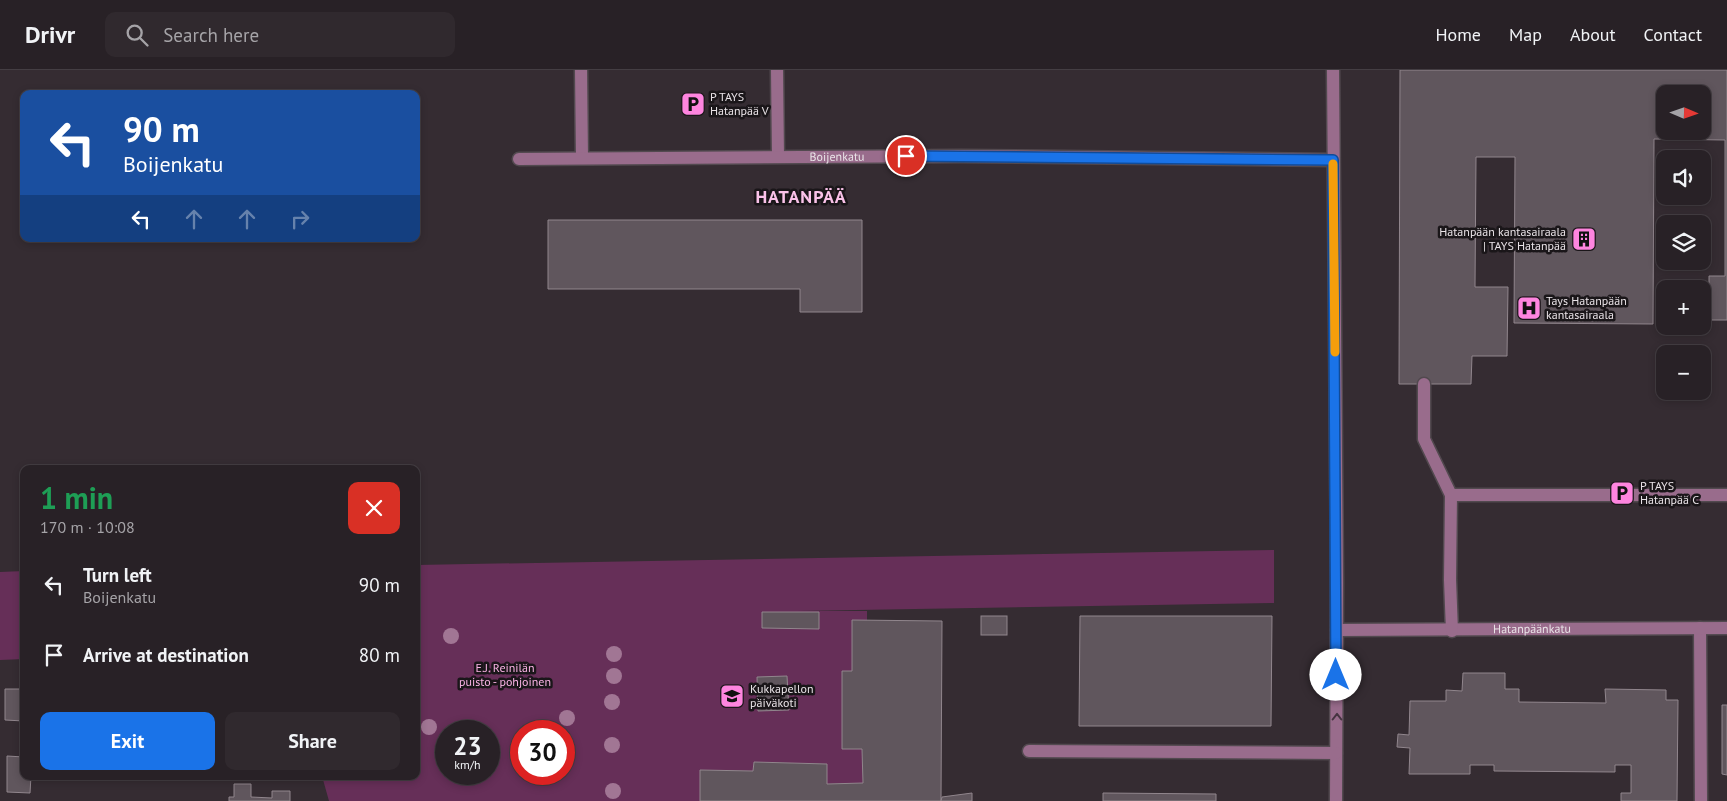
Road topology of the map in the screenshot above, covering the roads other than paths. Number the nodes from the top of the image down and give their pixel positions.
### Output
1 (581, 70) edge
2 (777, 70) edge
3 (1333, 70) edge
4 (778, 156) junction
5 (582, 158) junction
6 (519, 159) dead end
7 (1333, 160) junction
8 (1424, 384) dead end
9 (1451, 495) junction
10 (1727, 495) edge
11 (1700, 628) junction
12 (1727, 628) edge
13 (1337, 630) junction
14 (1452, 631) junction
15 (1029, 752) dead end
16 (1336, 753) junction
17 (1336, 801) edge
18 (1701, 801) edge

1 - 5 street
2 - 4 street
3 - 7 street
4 - 5 street, Boijenkatu
4 - 7 street, Boijenkatu
5 - 6 street, Boijenkatu
7 - 13 street
8 - 9 street
9 - 10 street
9 - 14 street
11 - 12 street, Hatanpäänkatu
11 - 14 street, Hatanpäänkatu
11 - 18 street
13 - 14 street, Hatanpäänkatu
16 -> 13 street
15 - 16 street
16 - 17 street

